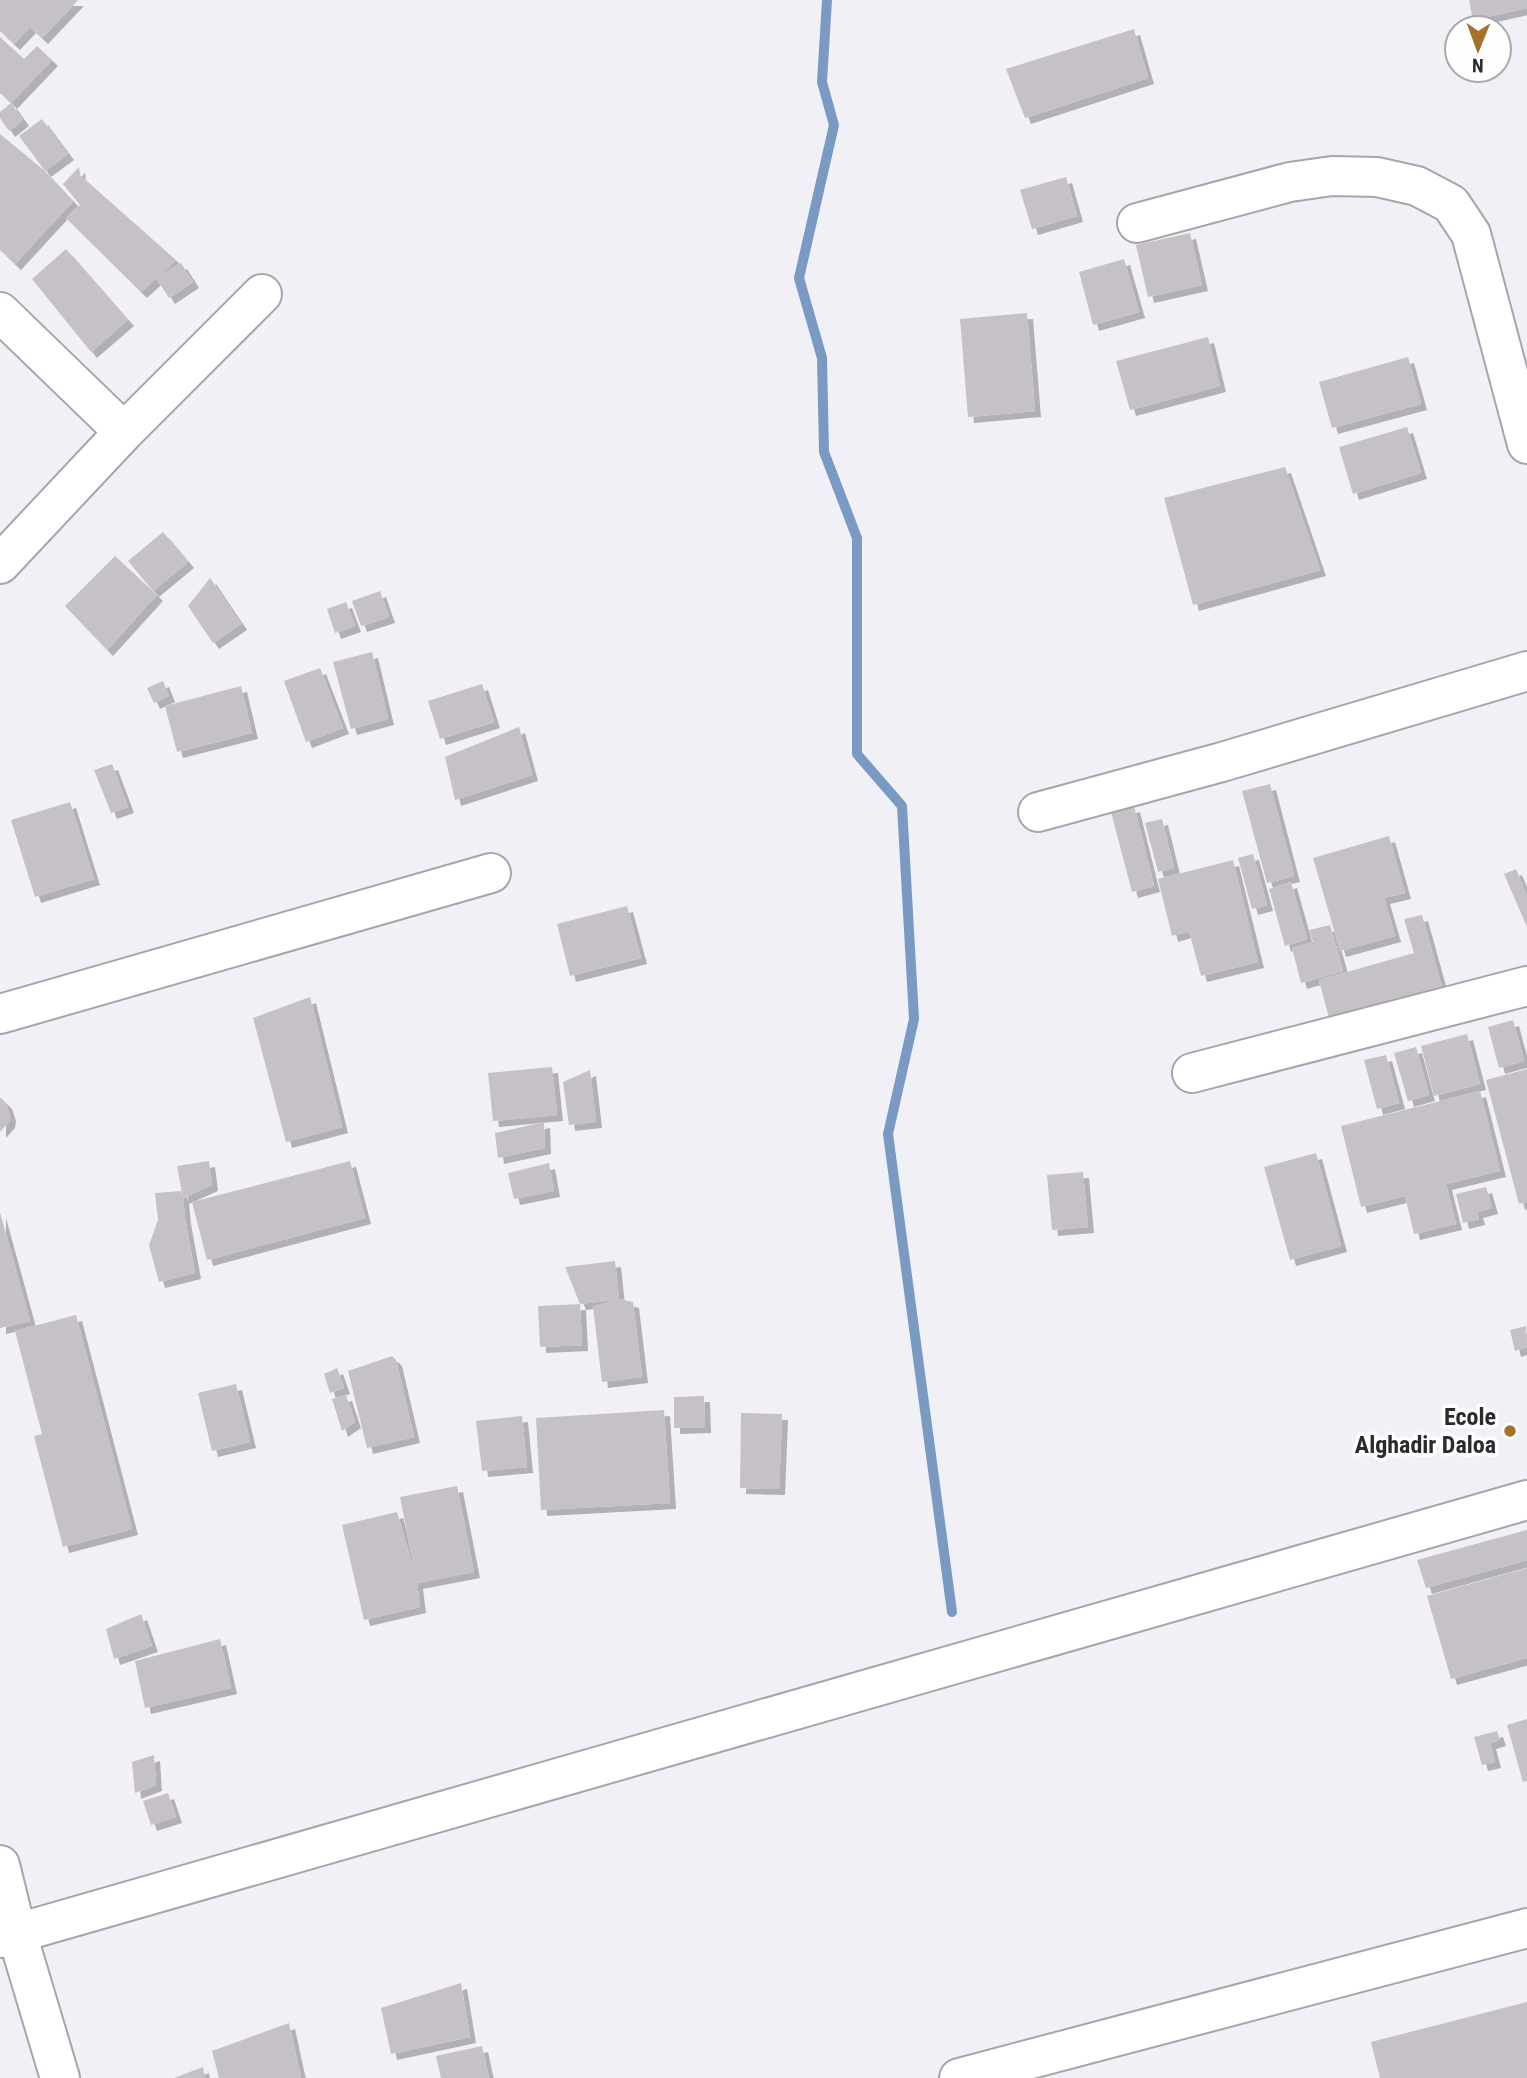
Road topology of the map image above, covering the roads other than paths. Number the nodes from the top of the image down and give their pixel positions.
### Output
1 (1137, 223) dead end
2 (262, 294) dead end
3 (0, 312) edge
4 (124, 432) junction
5 (1527, 443) edge
6 (0, 564) edge
7 (1527, 671) edge
8 (1038, 812) dead end
9 (491, 873) dead end
10 (1527, 986) edge
11 (0, 1014) edge
12 (1192, 1073) dead end
13 (1527, 1500) edge
14 (0, 1865) edge
15 (1527, 1928) edge
16 (9, 1936) edge
17 (61, 2078) edge
18 (959, 2078) edge

1 - 5 street
2 - 4 street
3 - 4 street
4 - 6 street
7 - 8 street
9 - 11 street
10 - 12 street
13 - 16 street
14 - 16 street
15 - 18 street
16 - 17 street

